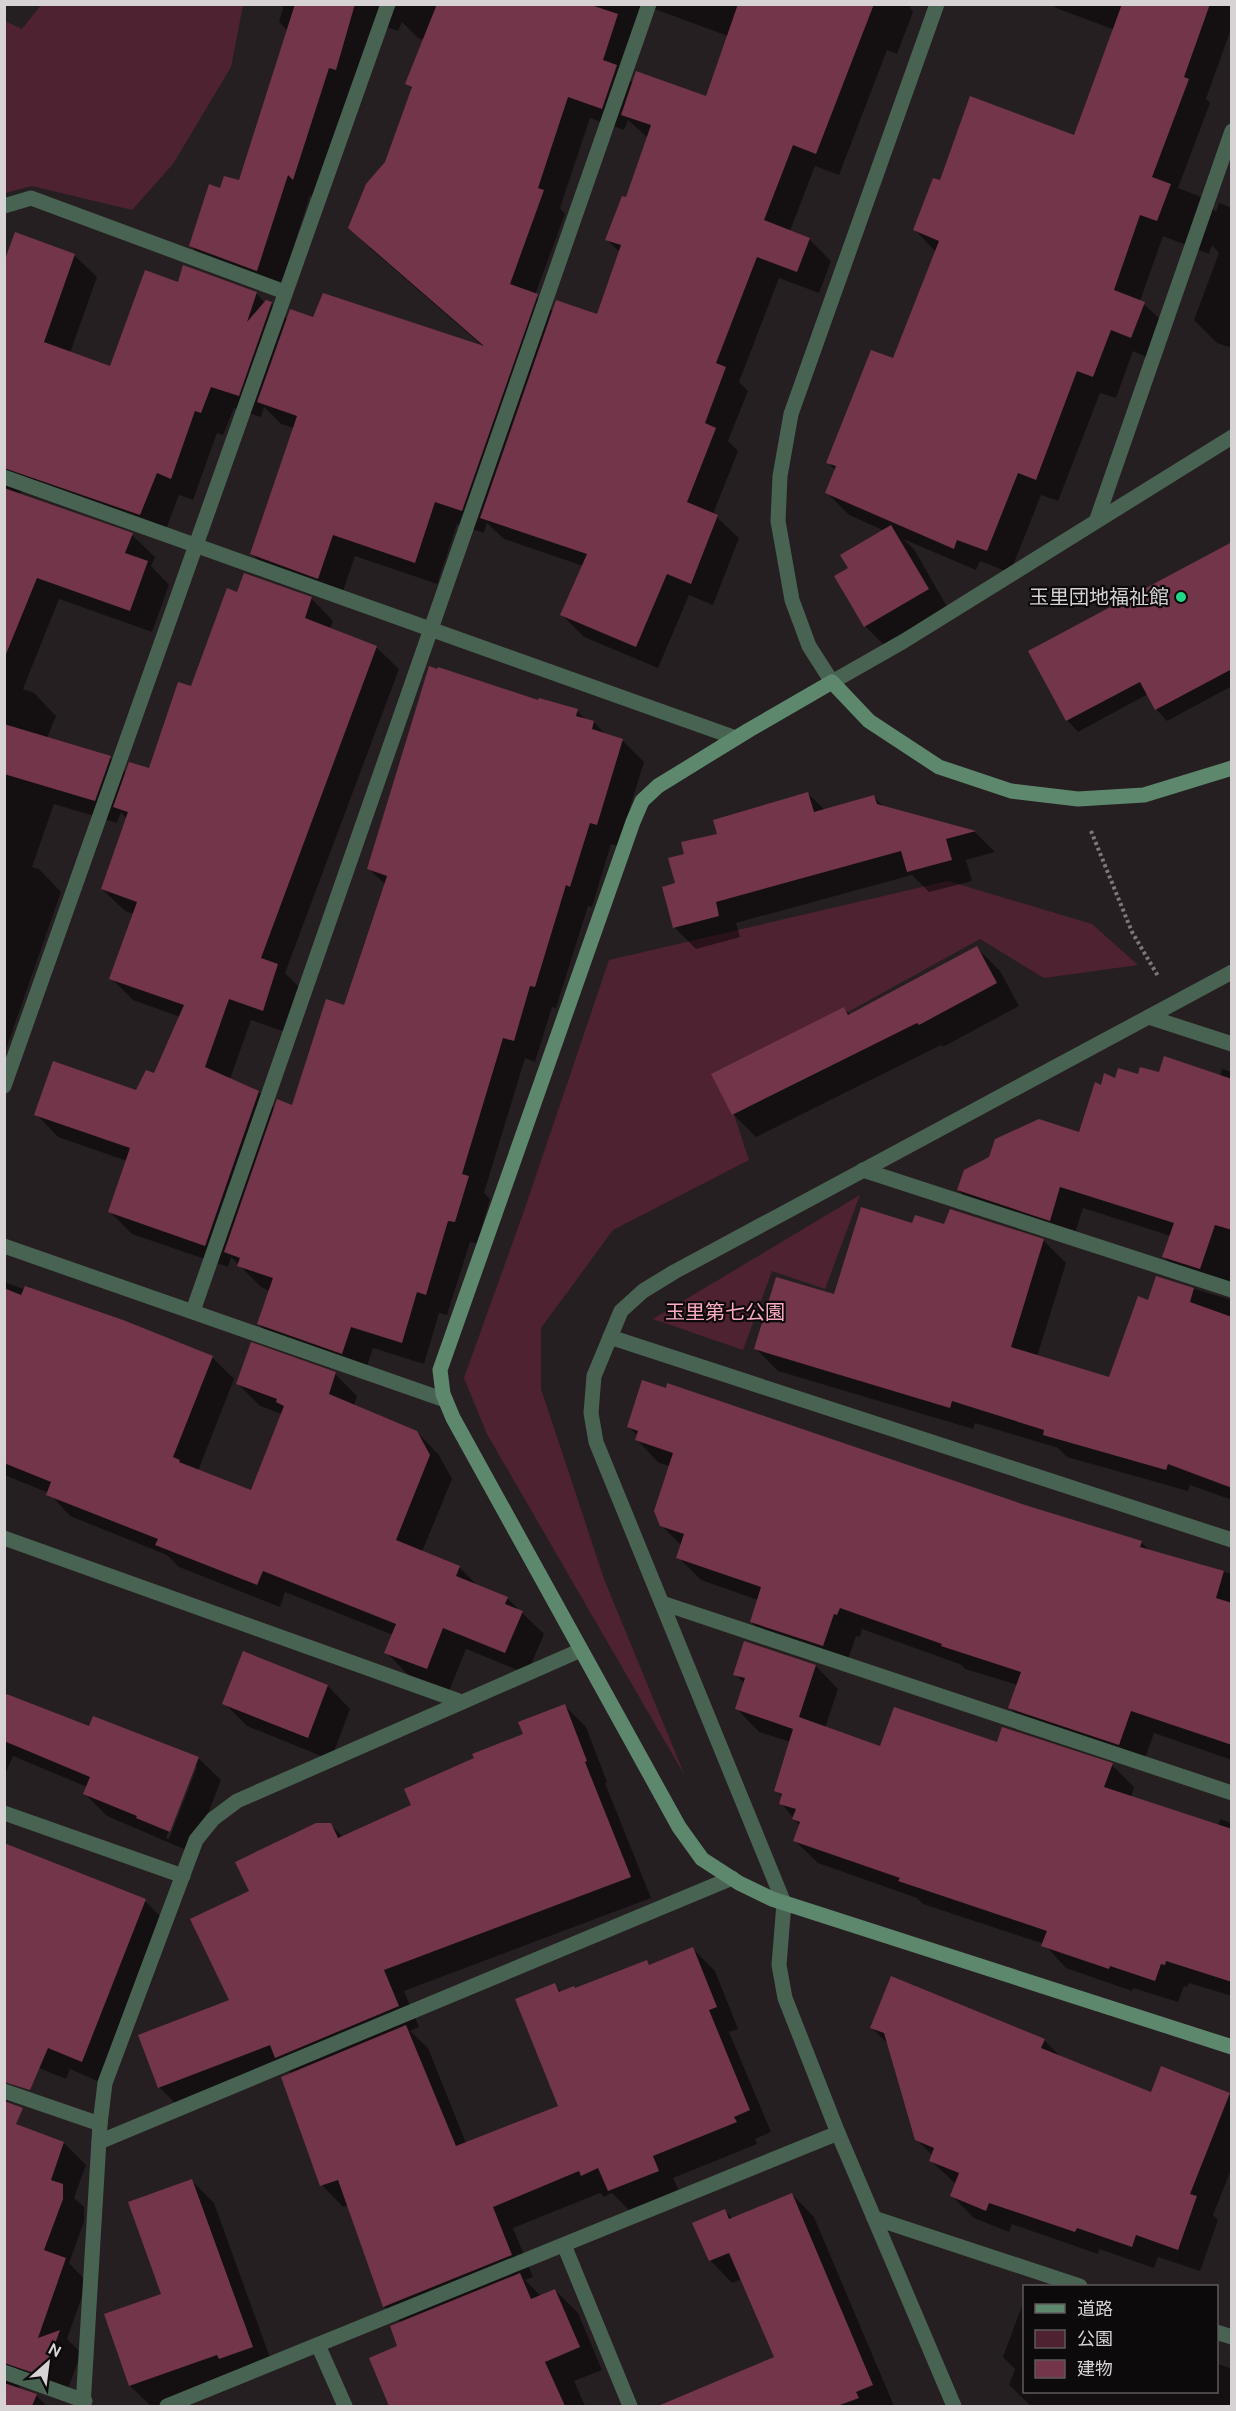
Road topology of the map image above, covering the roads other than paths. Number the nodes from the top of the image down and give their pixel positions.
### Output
1 (388, 4) edge
2 (649, 4) edge
3 (937, 4) edge
4 (1232, 131) edge
5 (4, 206) edge
6 (285, 292) junction
7 (1232, 437) edge
8 (4, 477) edge
9 (1097, 519) junction
10 (194, 545) junction
11 (431, 630) junction
12 (832, 682) junction
13 (736, 738) junction
14 (1232, 768) edge
15 (1232, 972) edge
16 (1149, 1017) junction
17 (1232, 1044) edge
18 (4, 1086) edge
19 (862, 1170) junction
20 (4, 1245) edge
21 (1232, 1290) edge
22 (193, 1311) junction
23 (610, 1337) junction
24 (445, 1400) junction
25 (4, 1538) edge
26 (1232, 1540) edge
27 (662, 1603) junction
28 (581, 1650) junction
29 (462, 1702) junction
30 (1232, 1793) edge
31 (4, 1813) edge
32 (183, 1875) junction
33 (732, 1878) junction
34 (784, 1903) junction
35 (1232, 2047) edge
36 (4, 2091) edge
37 (100, 2124) junction
38 (837, 2133) junction
39 (99, 2142) junction
40 (874, 2218) junction
41 (564, 2245) junction
42 (1077, 2285) edge
43 (318, 2345) junction
44 (4, 2372) edge
45 (84, 2404) edge
46 (167, 2406) edge
47 (345, 2406) edge
48 (630, 2406) edge
49 (954, 2406) edge

1 - 6 street
2 - 11 street
3 - 12 street
4 - 9 street
5 - 6 street
6 - 10 street
7 - 9 street
8 - 10 street
9 - 12 street
10 - 11 street
10 - 18 street
11 - 13 street
11 - 22 street
12 - 13 street
12 - 14 street
13 - 24 street
15 - 16 street
16 - 17 street
16 - 19 street
19 - 21 street
19 - 23 street
20 - 22 street
22 - 24 street
23 - 26 street
23 - 27 street
24 - 28 street
25 - 29 street
27 - 30 street
27 - 34 street
28 - 29 street
28 - 33 street
29 - 32 street
31 - 32 street
32 - 37 street
33 - 34 street
33 - 39 street
34 - 35 street
34 - 38 street
36 - 37 street
37 - 39 street
38 - 40 street
38 - 41 street
39 - 45 street
40 - 42 street
40 - 49 street
41 - 43 street
41 - 48 street
43 - 46 street
43 - 47 street
44 - 45 street

